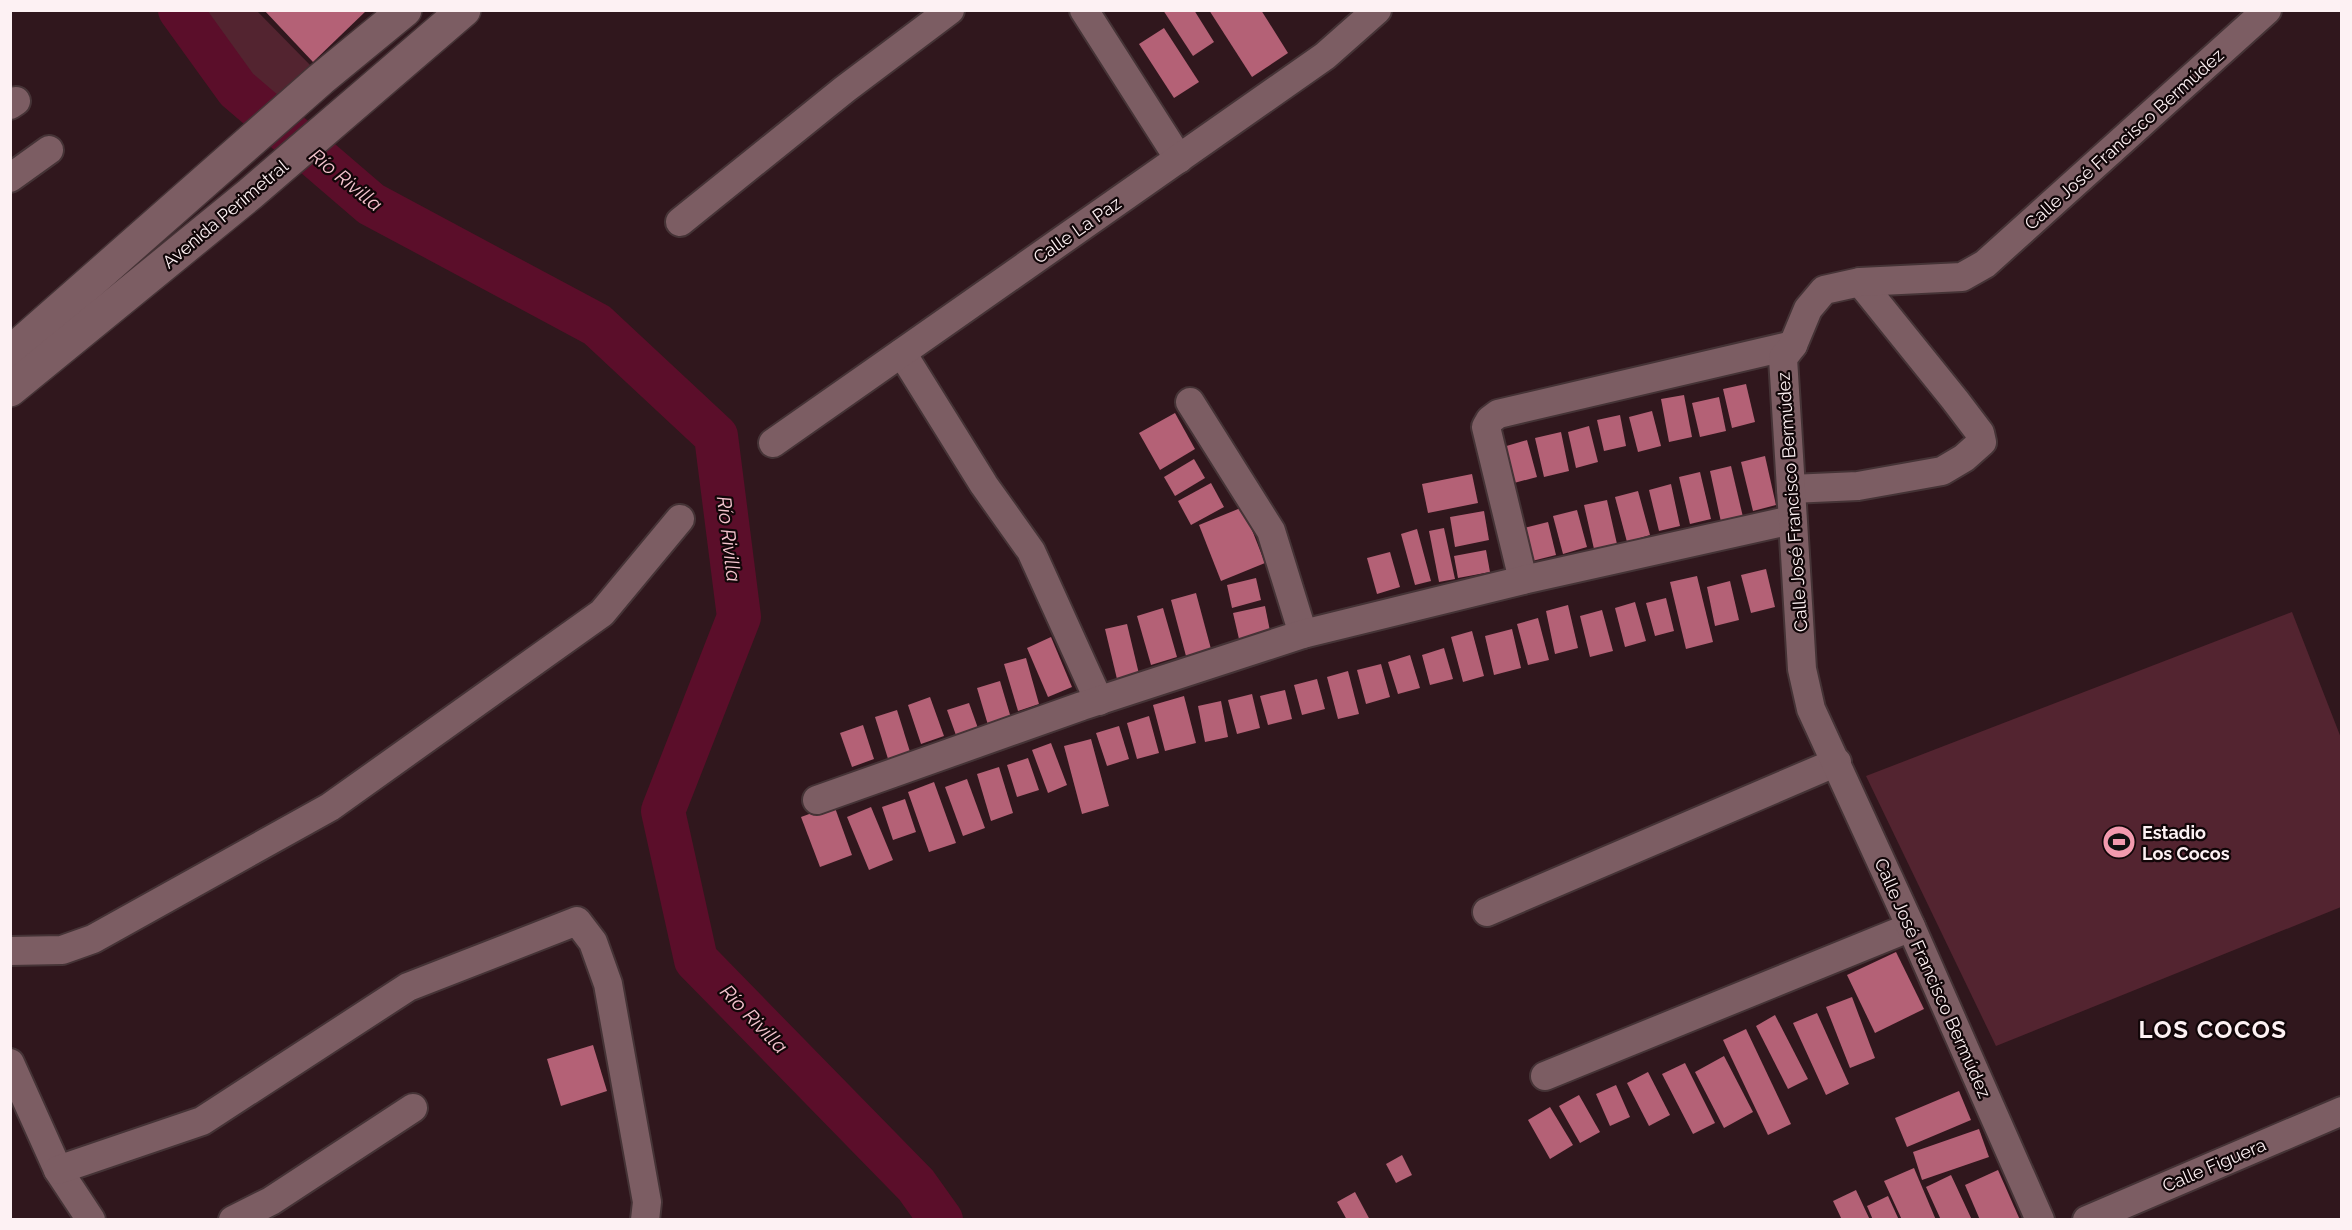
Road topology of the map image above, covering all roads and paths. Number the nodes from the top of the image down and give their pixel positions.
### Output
1 (405, 10) edge
2 (464, 10) edge
3 (950, 10) edge
4 (1084, 10) edge
5 (1377, 10) edge
6 (2267, 10) edge
7 (50, 150) dead end
8 (1179, 159) junction
9 (10, 178) edge
10 (680, 222) dead end
11 (1860, 282) junction
12 (1792, 345) junction
13 (10, 353) edge
14 (902, 353) junction
15 (10, 390) edge
16 (1190, 402) dead end
17 (773, 443) dead end
18 (1791, 489) junction
19 (680, 519) dead end
20 (1792, 520) junction
21 (1523, 580) junction
22 (1303, 634) junction
23 (1099, 701) junction
24 (1837, 762) junction
25 (817, 800) dead end
26 (1487, 912) dead end
27 (1911, 927) junction
28 (10, 951) edge
29 (10, 1063) edge
30 (1545, 1076) dead end
31 (413, 1108) dead end
32 (2342, 1111) edge
33 (20, 1112) edge
34 (58, 1170) junction
35 (91, 1220) edge
36 (233, 1220) edge
37 (645, 1220) edge
38 (2040, 1220) edge
39 (2087, 1220) edge

1 - 13 main road, Avenida Perimetral
2 - 15 main road, Avenida Perimetral
3 - 10 street
4 - 8 street
5 - 8 street, Calle La Paz
6 - 11 street, Calle José Francisco Bermúdez
7 - 9 street
8 - 14 street, Calle La Paz
11 - 12 street, Calle José Francisco Bermúdez
11 - 18 street
12 - 18 street, Calle José Francisco Bermúdez
12 - 21 street
14 - 17 street, Calle La Paz
14 - 23 street
16 - 22 street
18 - 20 street, Calle José Francisco Bermúdez
19 - 28 street
20 - 21 street
20 - 24 street, Calle José Francisco Bermúdez
21 - 22 street
22 - 23 street
23 - 25 street
24 - 26 street
24 - 27 street, Calle José Francisco Bermúdez
27 - 30 street
27 - 38 street, Calle José Francisco Bermúdez
29 - 33 street
31 - 36 street
32 - 39 street, Calle Figuera
33 - 34 street
34 - 35 street
34 - 37 street

